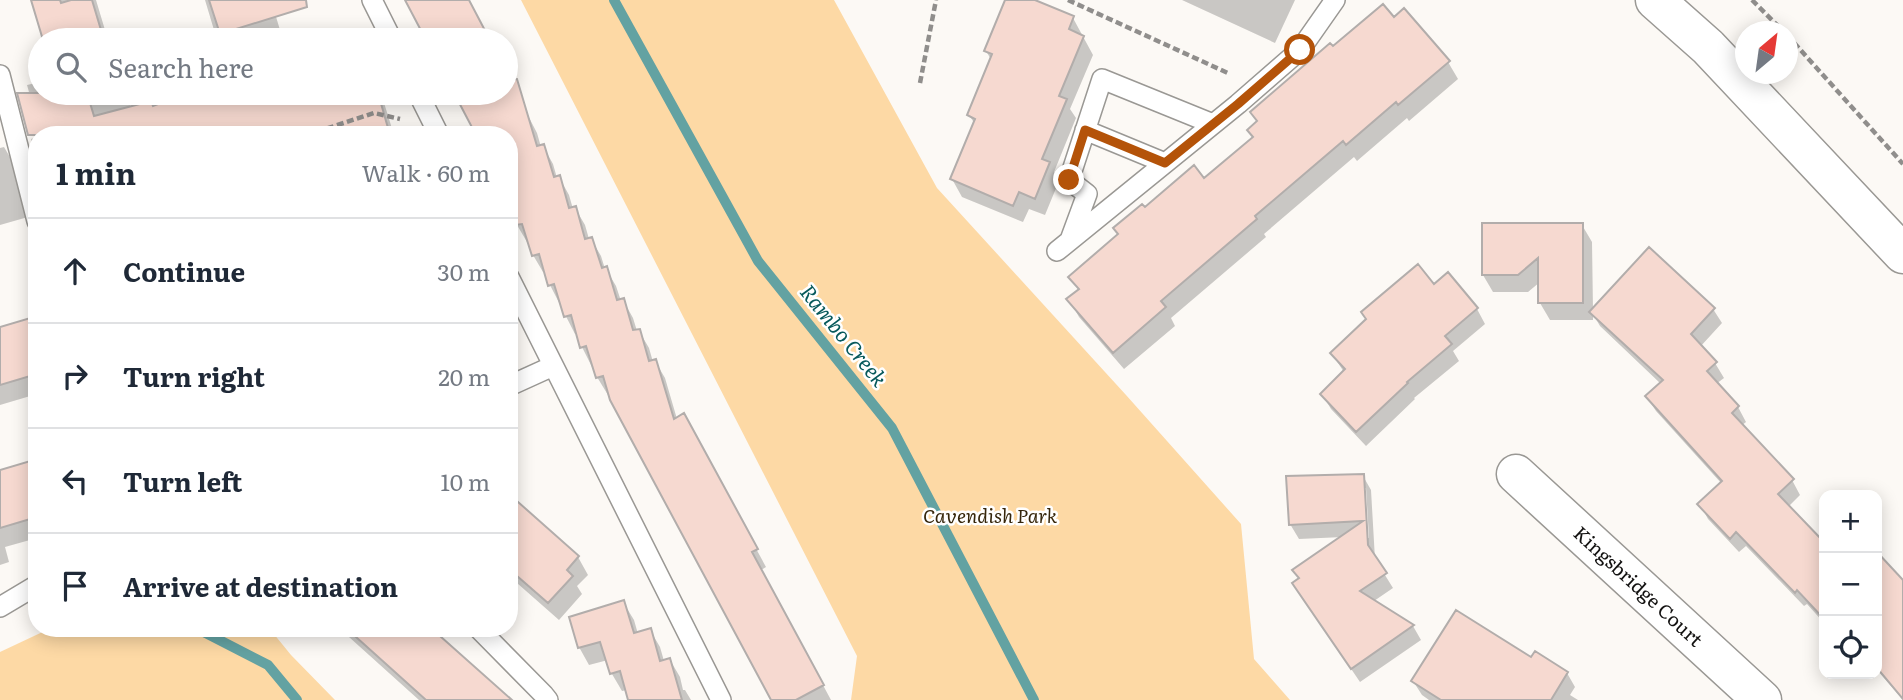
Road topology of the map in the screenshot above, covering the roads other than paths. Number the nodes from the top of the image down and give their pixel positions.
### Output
1 (372, 0) edge
2 (1335, 0) edge
3 (1655, 0) edge
4 (386, 28) edge
5 (0, 75) edge
6 (424, 105) edge
7 (1213, 124) junction
8 (434, 126) edge
9 (1085, 130) junction
10 (1165, 163) junction
11 (28, 185) edge
12 (1903, 254) edge
13 (518, 295) edge
14 (553, 366) junction
15 (518, 382) edge
16 (1516, 474) dead end
17 (28, 590) edge
18 (0, 607) edge
19 (487, 637) edge
20 (548, 700) edge
21 (721, 700) edge
22 (1762, 700) edge

1 - 4 lane
2 - 7 lane
3 - 12 main road
5 - 11 lane
6 - 8 lane
7 - 9 lane
7 - 10 lane
9 - 10 lane
9 - 10 lane
13 - 14 lane
14 - 15 lane
14 - 21 lane
16 - 22 main road, Kingsbridge Court
17 - 18 lane
19 - 20 lane

